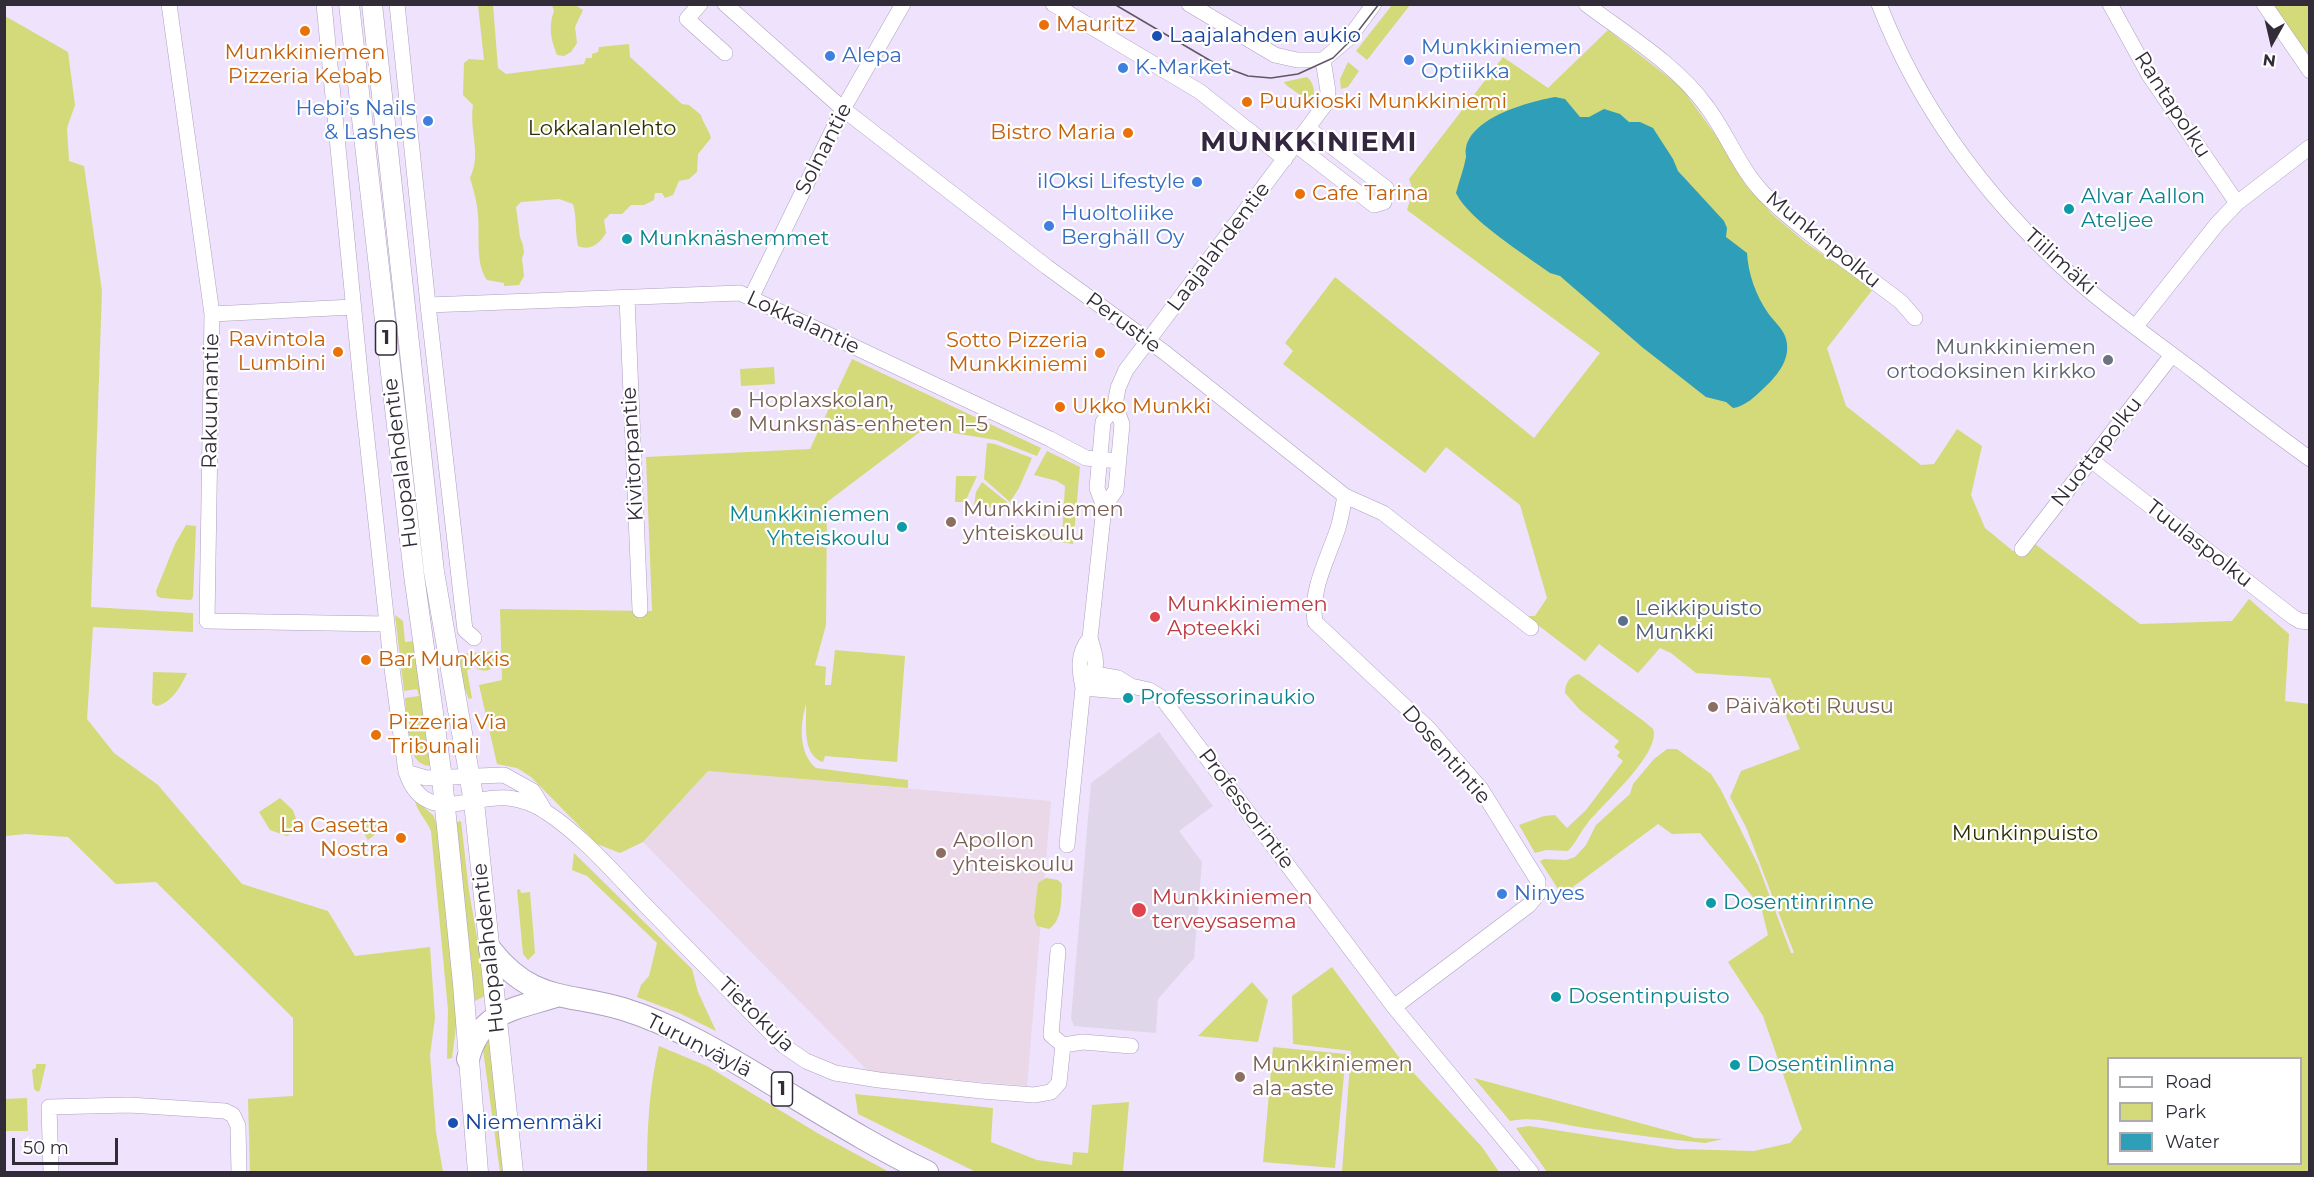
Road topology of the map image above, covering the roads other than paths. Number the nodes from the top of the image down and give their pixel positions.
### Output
1 (169, 4) edge
2 (324, 4) edge
3 (349, 4) edge
4 (372, 4) edge
5 (397, 4) edge
6 (700, 4) edge
7 (725, 4) edge
8 (903, 4) edge
9 (1053, 4) edge
10 (1189, 4) edge
11 (1374, 4) edge
12 (1586, 4) edge
13 (1879, 4) edge
14 (2110, 4) edge
15 (2264, 4) edge
16 (725, 53) dead end
17 (1323, 60) junction
18 (2310, 71) edge
19 (843, 109) junction
20 (1308, 129) junction
21 (1296, 145) junction
22 (2310, 147) edge
23 (1285, 159) junction
24 (2237, 203) junction
25 (627, 298) junction
26 (751, 298) junction
27 (428, 305) junction
28 (353, 307) junction
29 (212, 314) junction
30 (1916, 318) dead end
31 (2136, 327) junction
32 (1148, 340) junction
33 (2172, 355) junction
34 (1114, 405) junction
35 (2095, 455) junction
36 (1100, 459) junction
37 (2310, 459) edge
38 (1119, 461) junction
39 (1345, 496) junction
40 (1104, 507) junction
41 (2022, 549) dead end
42 (640, 610) dead end
43 (2310, 622) edge
44 (387, 624) junction
45 (1531, 628) dead end
46 (1090, 638) junction
47 (450, 654) junction
48 (1095, 674) junction
49 (1131, 686) junction
50 (1083, 688) junction
51 (406, 772) junction
52 (470, 775) junction
53 (442, 778) junction
54 (474, 802) junction
55 (445, 806) junction
56 (546, 812) junction
57 (1067, 845) dead end
58 (490, 949) junction
59 (1058, 951) dead end
60 (556, 996) junction
61 (1394, 1007) junction
62 (497, 1015) junction
63 (1063, 1046) junction
64 (1131, 1046) dead end
65 (468, 1059) junction
66 (51, 1173) edge
67 (239, 1173) edge
68 (478, 1173) edge
69 (513, 1173) edge
70 (927, 1173) edge
71 (1531, 1173) edge

1 - 29 street, Rakuunantie
2 - 28 street, Huopalahdentie
3 - 53 main road, Huopalahdentie / 1
4 - 47 main road, Huopalahdentie / 1
5 - 27 street, Huopalahdentie
6 - 16 street
7 - 19 street, Perustie
8 - 19 street, Solnantie
9 - 23 street
10 - 17 street
11 - 17 street
12 - 30 street, Munkinpolku
13 - 31 street, Tiilimäki
14 - 24 street, Rantapolku
15 - 18 street
17 - 20 street, Laajalahdentie
19 - 26 street, Solnantie
19 - 32 street, Perustie
20 - 21 street, Laajalahdentie
20 - 21 street
21 - 23 street, Laajalahdentie
22 - 24 street
23 - 32 street, Laajalahdentie
24 - 31 street
25 - 26 street, Lokkalantie
25 - 27 street, Lokkalantie
25 - 42 street, Kivitorpantie
26 - 36 street, Lokkalantie
27 - 47 street, Huopalahdentie
28 - 29 street
28 - 44 street, Huopalahdentie
29 - 44 street, Rakuunantie
31 - 33 street, Tiilimäki
32 - 34 street, Laajalahdentie
32 - 39 street, Perustie
33 - 35 street, Nuottapolku
33 - 37 street, Tiilimäki
34 - 36 street, Laajalahdentie
34 - 38 street, Laajalahdentie
35 - 41 street, Nuottapolku
35 - 43 street, Tuulaspolku
36 - 38 street, Lokkalantie
36 - 40 street, Laajalahdentie
38 - 40 street, Laajalahdentie
39 - 45 street, Perustie
39 - 61 street, Dosentintie
40 - 46 street, Laajalahdentie
44 - 51 street, Huopalahdentie
46 - 48 street, Laajalahdentie
46 - 50 street, Laajalahdentie
47 - 52 main road, Huopalahdentie / 1
48 - 49 street, Professorintie
48 - 50 street
49 - 50 street, Professorintie
49 - 61 street, Professorintie
50 - 57 street, Laajalahdentie
51 - 53 street
51 - 55 street, Huopalahdentie
52 - 53 street, Tietokuja
52 - 54 main road, Huopalahdentie / 1
52 - 56 street, Tietokuja
53 - 55 main road, Huopalahdentie / 1
54 - 55 street, Tietokuja
54 - 56 street, Tietokuja
54 - 58 main road, Huopalahdentie / 1
55 - 65 main road, Huopalahdentie / 1
56 - 63 street, Tietokuja
58 - 60 highway, 1
58 - 62 main road, Huopalahdentie
59 - 63 street
60 - 62 highway
60 - 70 highway, Turunväylä / 1
61 - 71 street, Professorintie
62 - 65 highway
62 - 69 main road, Huopalahdentie
63 - 64 street
65 - 68 main road, Huopalahdentie / 1
66 - 67 street

